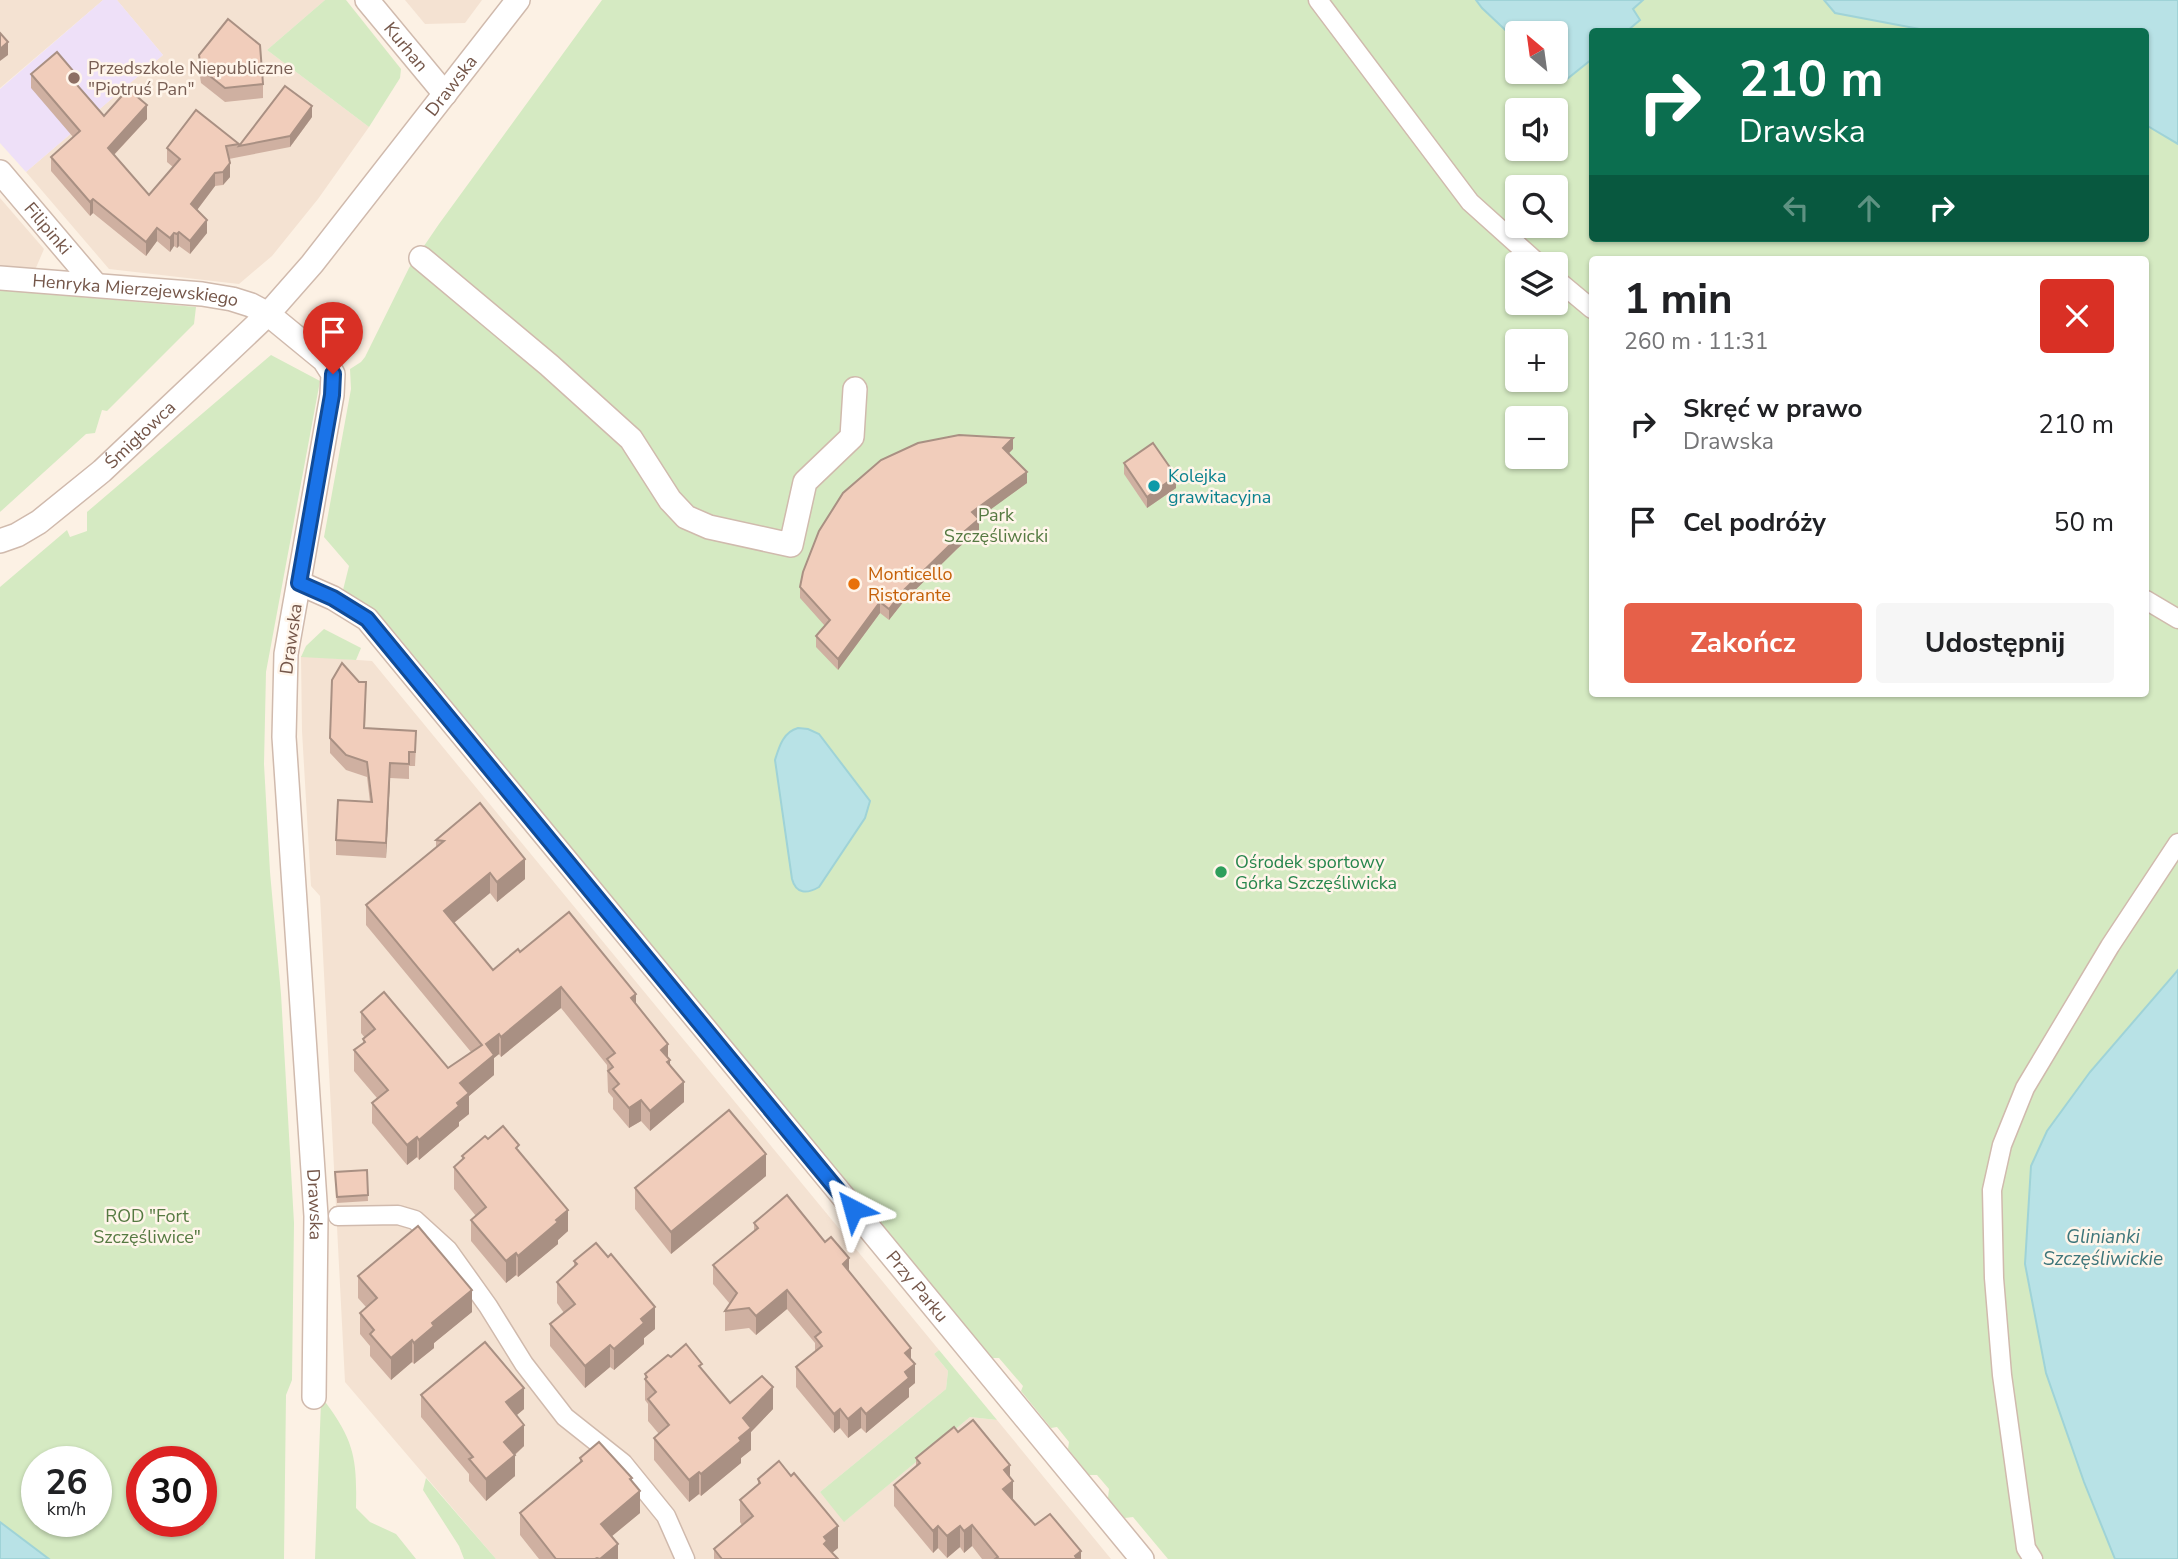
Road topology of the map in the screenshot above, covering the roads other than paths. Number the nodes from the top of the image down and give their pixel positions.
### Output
1 (367, 0) edge
2 (517, 0) edge
3 (1318, 0) edge
4 (445, 94) junction
5 (0, 172) edge
6 (1526, 252) edge
7 (421, 257) dead end
8 (0, 278) edge
9 (94, 284) junction
10 (1568, 289) edge
11 (1589, 306) edge
12 (268, 314) junction
13 (855, 390) dead end
14 (0, 541) edge
15 (299, 583) junction
16 (2149, 602) edge
17 (2178, 619) edge
18 (2178, 843) edge
19 (338, 1216) dead end
20 (314, 1397) dead end
21 (685, 1559) edge
22 (1142, 1559) edge
23 (2033, 1559) edge

1 - 4 street, Kurhan
2 - 4 street, Drawska
3 - 6 street
4 - 12 street, Drawska
5 - 9 street, Filipinki
7 - 13 street
8 - 9 street, Henryka Mierzejewskiego
9 - 12 street, Henryka Mierzejewskiego
10 - 11 street
12 - 14 street, Śmigłowca
12 - 15 street, Drawska
15 - 20 street, Drawska
15 - 22 street, Przy Parku
16 - 17 street
18 - 23 street
19 - 21 street

